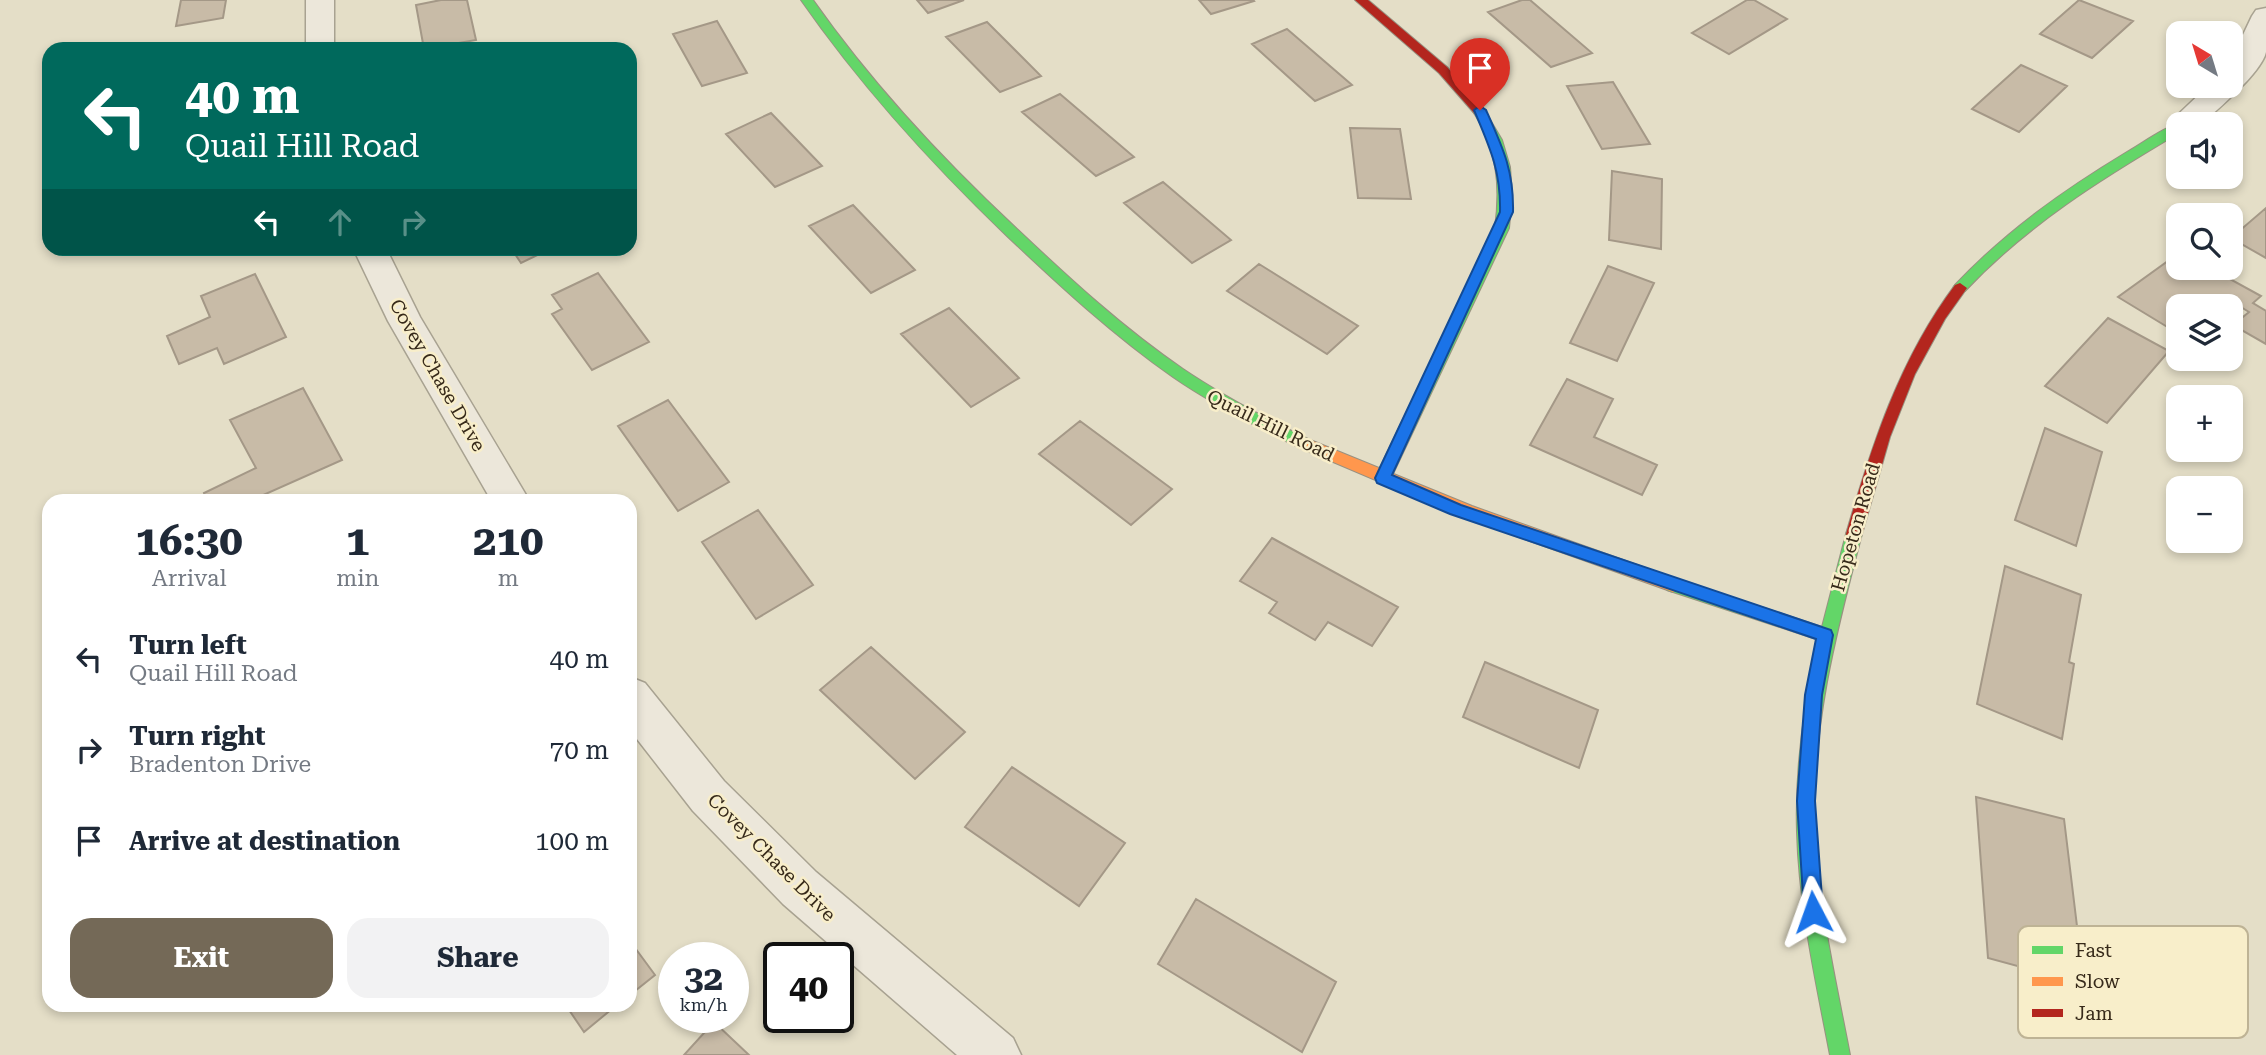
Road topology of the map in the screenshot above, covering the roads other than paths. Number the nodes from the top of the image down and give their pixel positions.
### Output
1 (320, 0) edge
2 (807, 0) edge
3 (1371, 2) edge
4 (2266, 16) edge
5 (320, 42) edge
6 (2244, 63) edge
7 (2212, 98) edge
8 (2197, 112) edge
9 (2166, 135) edge
10 (373, 256) edge
11 (1383, 478) junction
12 (506, 494) edge
13 (1825, 635) junction
14 (637, 705) edge
15 (996, 1055) edge
16 (1840, 1055) edge

1 - 5 street
2 - 11 street, Quail Hill Road
3 - 11 street
4 - 6 street
7 - 8 street, Hopeton Road
9 - 13 street, Hopeton Road
10 - 12 street, Covey Chase Drive
11 - 13 street, Quail Hill Road
13 - 16 street, Hopeton Road
14 - 15 street, Covey Chase Drive

